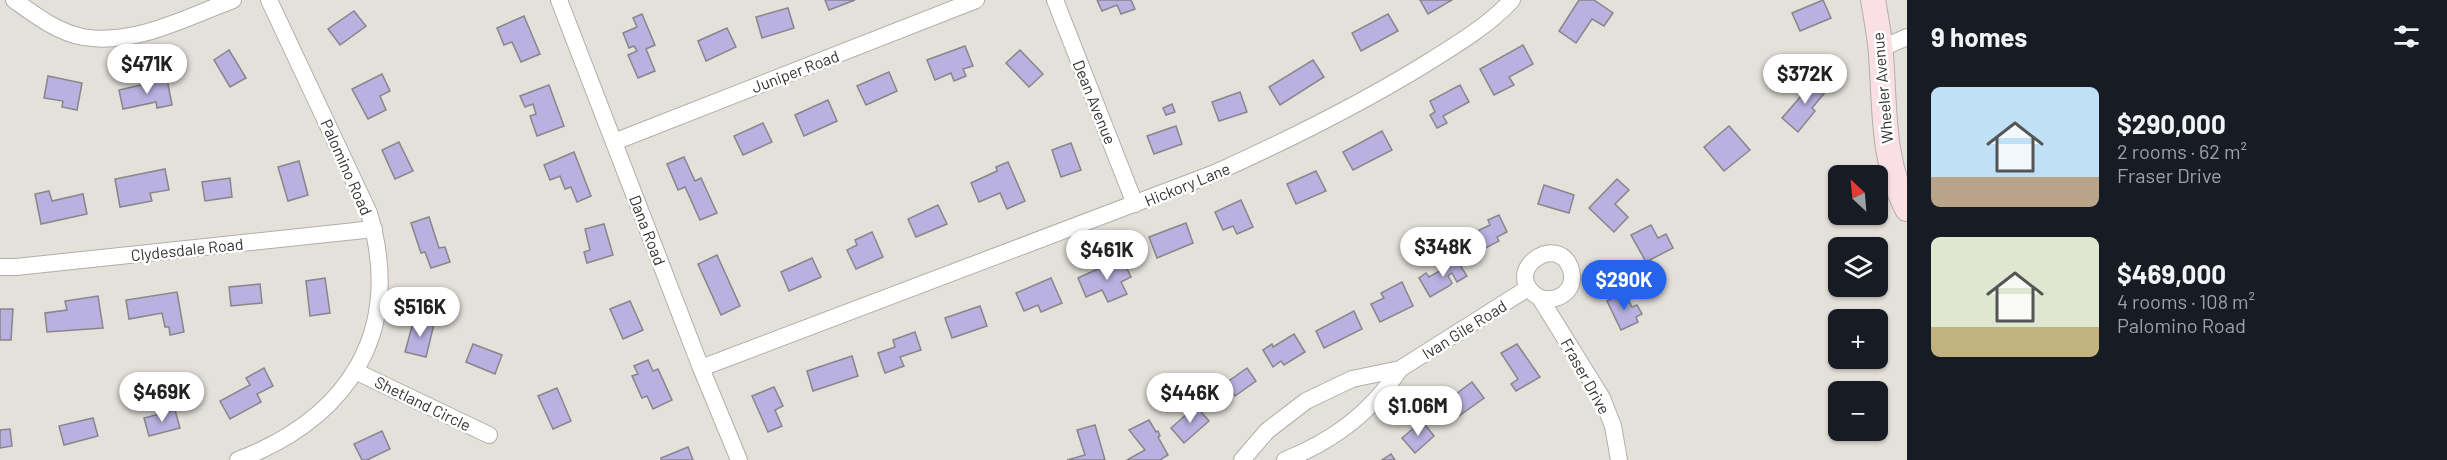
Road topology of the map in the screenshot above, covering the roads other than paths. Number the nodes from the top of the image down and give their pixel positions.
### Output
1 (14, 0) edge
2 (233, 0) edge
3 (270, 0) edge
4 (559, 0) edge
5 (976, 0) edge
6 (1055, 0) edge
7 (1512, 0) edge
8 (1873, 0) edge
9 (1907, 37) edge
10 (1880, 49) junction
11 (614, 142) junction
12 (1135, 204) junction
13 (1907, 209) edge
14 (374, 229) junction
15 (0, 267) edge
16 (1534, 293) joint
17 (701, 368) junction
18 (1400, 369) junction
19 (357, 372) junction
20 (489, 435) dead end
21 (238, 460) edge
22 (739, 460) edge
23 (1242, 460) edge
24 (1285, 460) edge
25 (1620, 460) edge

1 - 2 street
3 - 14 street, Palomino Road
4 - 11 street, Dana Road
5 - 11 street, Juniper Road
6 - 12 street, Dean Avenue
7 - 12 street, Hickory Lane
8 - 10 street, Wheeler Avenue
9 - 10 street
10 - 13 street, Wheeler Avenue
11 - 17 street, Dana Road
12 - 17 street, Hickory Lane
14 - 15 street, Clydesdale Road
14 - 19 street, Palomino Road
16 - 18 street, Ivan Gile Road
16 - 25 street, Fraser Drive
17 - 22 street, Dana Road
18 - 23 street, Ivan Gile Road
18 - 24 street, Ivan Gile Road
19 - 20 street, Shetland Circle
19 - 21 street, Palomino Road

